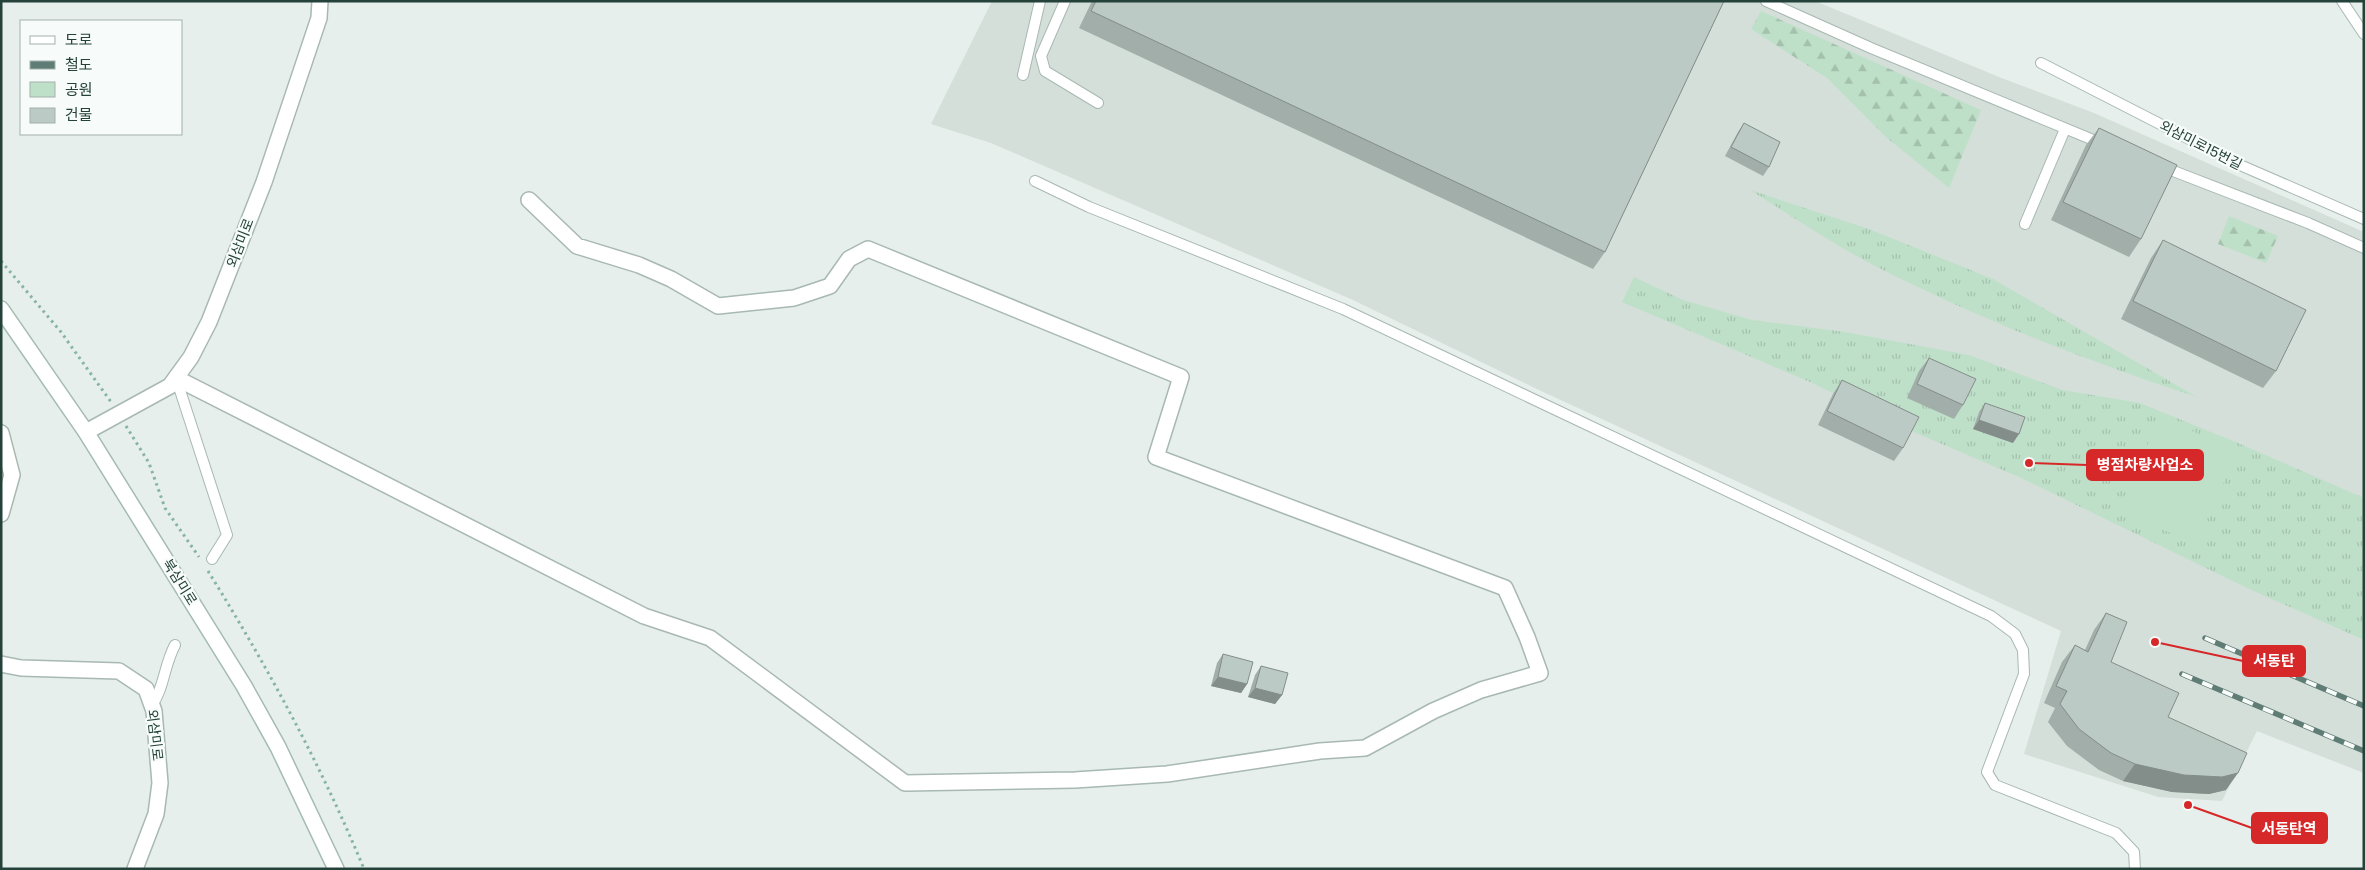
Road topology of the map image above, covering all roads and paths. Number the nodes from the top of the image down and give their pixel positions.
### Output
1 (320, 1) edge
2 (1040, 1) edge
3 (1065, 1) edge
4 (1766, 1) edge
5 (2342, 1) edge
6 (2364, 34) edge
7 (2042, 63) dead end
8 (1023, 75) dead end
9 (1098, 103) dead end
10 (2065, 129) junction
11 (2110, 146) edge
12 (2155, 164) edge
13 (1035, 181) dead end
14 (529, 200) dead end
15 (2364, 219) edge
16 (2025, 224) dead end
17 (2364, 248) edge
18 (1, 261) edge
19 (1, 309) edge
20 (176, 378) junction
21 (119, 414) junction
22 (86, 432) junction
23 (1, 433) edge
24 (1, 514) edge
25 (207, 560) joint
26 (207, 569) dead end
27 (175, 645) dead end
28 (1, 664) edge
29 (152, 705) junction
30 (136, 869) edge
31 (336, 869) edge
32 (364, 869) edge
33 (2135, 869) edge

1 - 20 street, 외삼미로
2 - 8 lane
3 - 9 lane
4 - 10 lane
5 - 6 lane
7 - 15 lane, 외삼미로15번길
10 - 11 lane
10 - 16 lane
12 - 17 lane
13 - 33 lane
14 - 20 street
18 - 21 path
19 - 22 street, 북삼미로
20 - 21 street, 외삼미로
20 - 25 lane
21 - 22 street, 외삼미로
21 - 25 path
22 - 31 street, 북삼미로
23 - 24 street
26 - 32 path
27 - 29 lane
28 - 29 street, 외삼미로
29 - 30 street, 외삼미로

